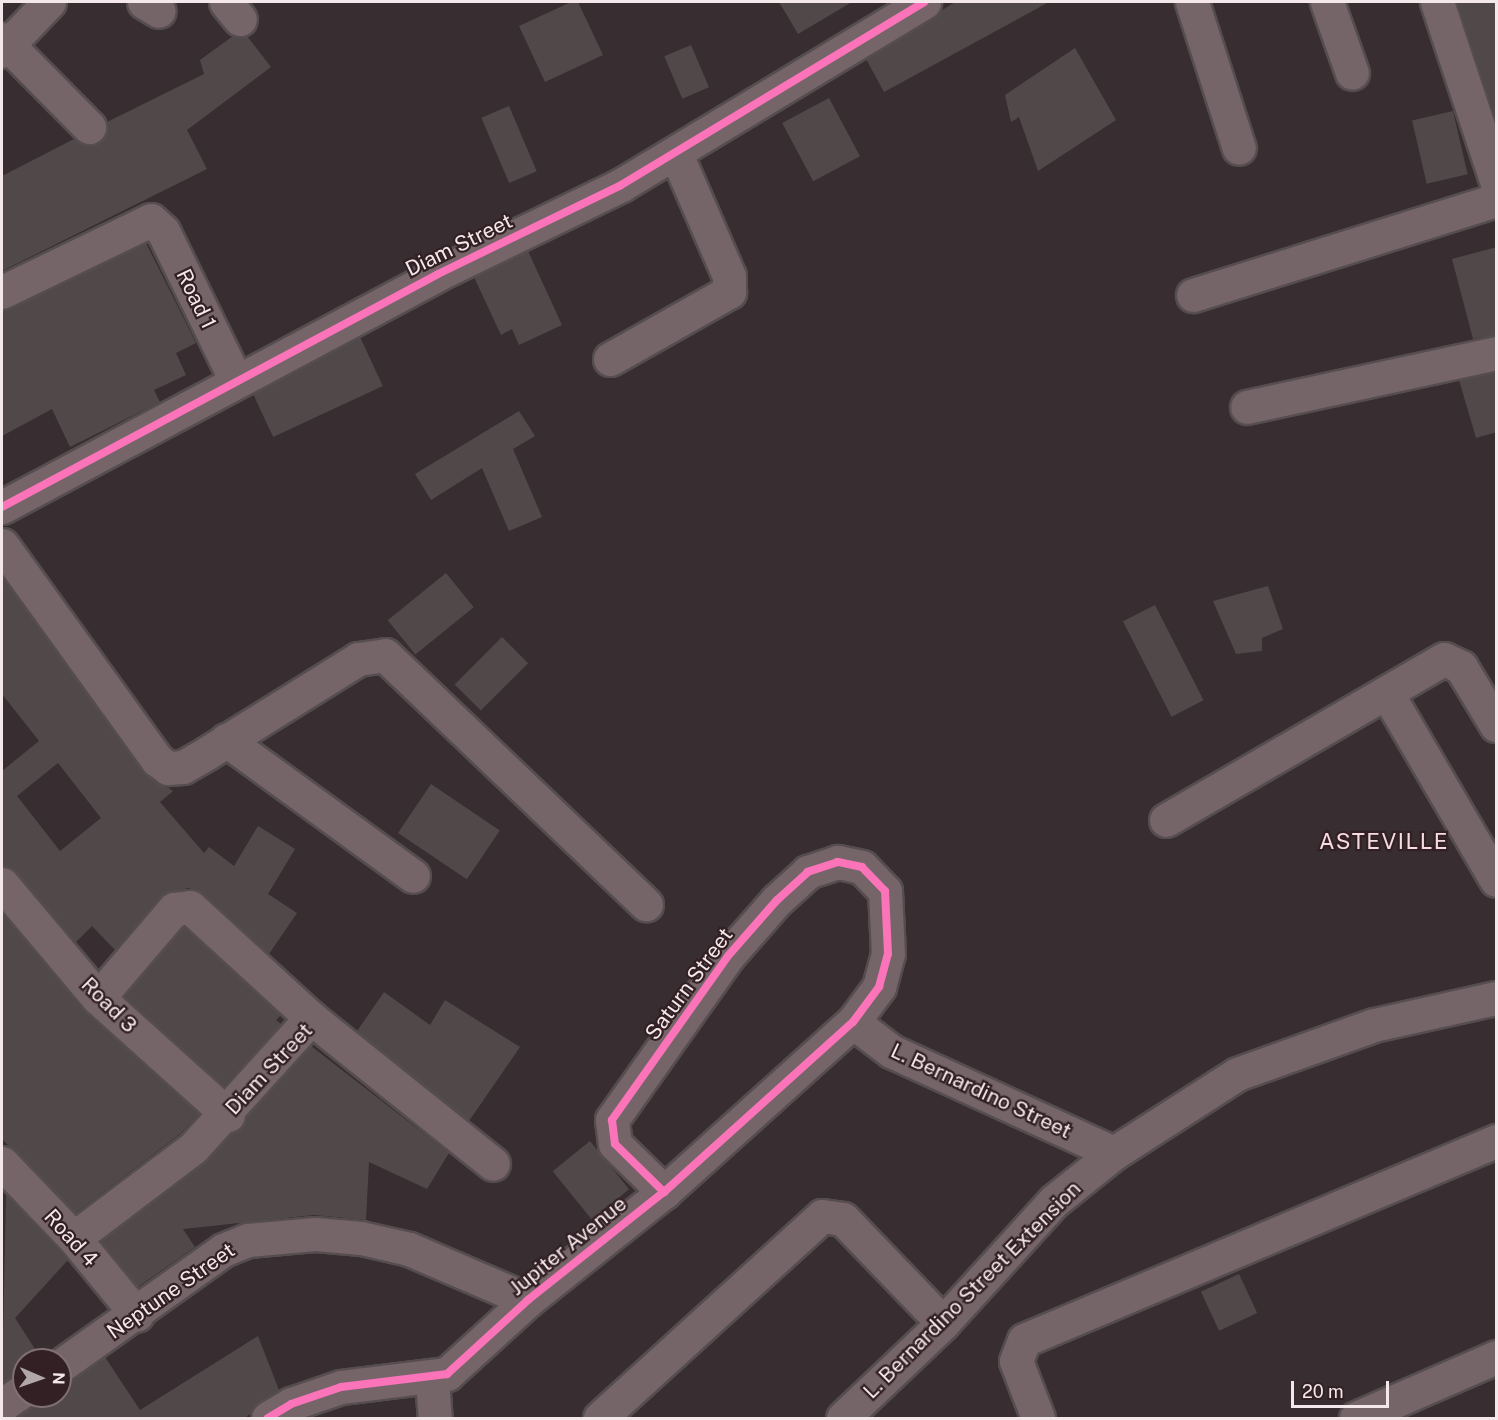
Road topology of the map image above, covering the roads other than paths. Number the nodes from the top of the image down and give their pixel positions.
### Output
1 (49, 2) edge
2 (924, 2) edge
3 (1192, 2) edge
4 (1327, 2) edge
5 (1437, 2) edge
6 (4, 45) edge
7 (1352, 73) dead end
8 (89, 127) dead end
9 (1239, 148) dead end
10 (676, 154) junction
11 (1497, 180) edge
12 (1497, 200) edge
13 (2, 292) edge
14 (1193, 295) dead end
15 (1497, 353) edge
16 (610, 359) dead end
17 (236, 381) junction
18 (1247, 406) dead end
19 (2, 507) edge
20 (2, 545) edge
21 (1388, 695) junction
22 (1497, 725) edge
23 (225, 740) junction
24 (1166, 820) dead end
25 (413, 876) dead end
26 (1497, 880) edge
27 (2, 884) edge
28 (646, 904) dead end
29 (98, 998) junction
30 (1497, 998) edge
31 (311, 1018) junction
32 (853, 1022) junction
33 (228, 1115) junction
34 (1497, 1141) edge
35 (1114, 1153) junction
36 (493, 1164) dead end
37 (7, 1179) edge
38 (664, 1192) junction
39 (74, 1238) junction
40 (528, 1300) junction
41 (137, 1315) junction
42 (943, 1323) junction
43 (1497, 1357) edge
44 (72, 1358) edge
45 (432, 1379) junction
46 (268, 1419) edge
47 (435, 1419) edge
48 (600, 1419) edge
49 (843, 1419) edge
50 (1038, 1419) edge
51 (1356, 1419) edge

1 - 6 street
2 - 10 street, Diam Street
3 - 9 street
4 - 7 street
5 - 11 street
6 - 8 street
10 - 16 street
10 - 17 street, Diam Street
12 - 14 street
13 - 17 street, Road 1
15 - 18 street
17 - 19 street, Diam Street
20 - 23 street
21 - 22 street
21 - 24 street
21 - 26 street
23 - 25 street
23 - 28 street
27 - 29 street, Road 3
29 - 31 street
29 - 33 street, Road 3
30 - 35 street, L. Bernardino Street Extension
31 - 33 street, Diam Street
31 - 36 street, Diam Street
32 - 35 street, L. Bernardino Street
32 - 38 street, Jupiter Avenue
32 - 38 street, Saturn Street
33 - 39 street, Diam Street
34 - 50 street
35 - 42 street, L. Bernardino Street Extension
37 - 39 street, Road 4
38 - 40 street, Jupiter Avenue
39 - 41 street, Road 4
40 - 41 street, Neptune Street
40 - 45 street, Jupiter Avenue
41 - 44 street, Neptune Street
42 - 48 street
42 - 49 street, L. Bernardino Street Extension
43 - 51 street
45 - 46 street
45 - 47 street

